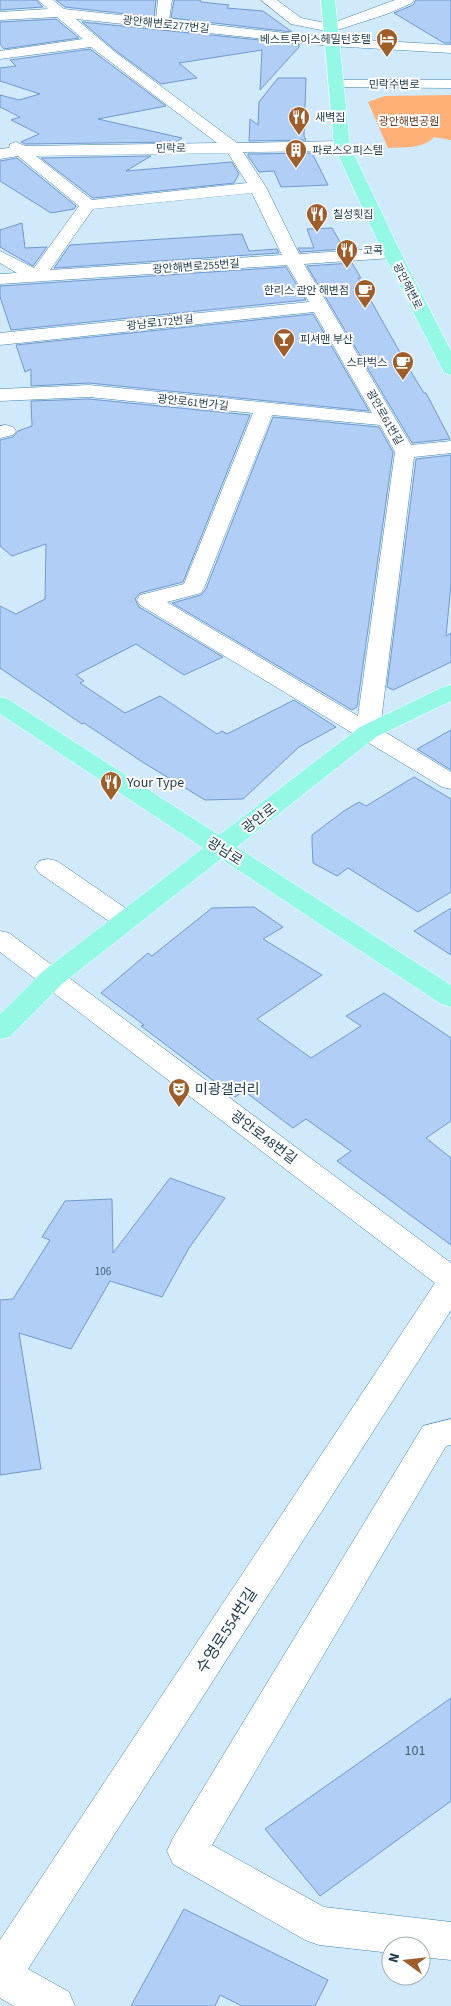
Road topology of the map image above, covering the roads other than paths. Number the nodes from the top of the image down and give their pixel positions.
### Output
1 (45, 0) edge
2 (165, 0) edge
3 (268, 0) edge
4 (328, 0) edge
5 (407, 0) edge
6 (60, 13) junction
7 (0, 16) edge
8 (162, 24) junction
9 (331, 35) junction
10 (94, 42) junction
11 (451, 49) edge
12 (0, 55) edge
13 (336, 84) junction
14 (451, 84) edge
15 (0, 137) edge
16 (342, 146) junction
17 (232, 147) junction
18 (23, 151) junction
19 (0, 154) edge
20 (258, 187) junction
21 (88, 205) junction
22 (392, 253) junction
23 (0, 256) edge
24 (293, 260) junction
25 (37, 277) junction
26 (0, 279) edge
27 (320, 306) junction
28 (0, 339) edge
29 (451, 370) edge
30 (0, 395) edge
31 (264, 409) junction
32 (386, 420) junction
33 (451, 447) edge
34 (405, 452) junction
35 (451, 692) edge
36 (0, 704) edge
37 (368, 732) junction
38 (451, 782) edge
39 (220, 848) junction
40 (48, 867) dead end
41 (125, 920) junction
42 (0, 939) edge
43 (52, 978) junction
44 (451, 998) edge
45 (0, 1030) edge
46 (451, 1279) edge
47 (451, 1284) edge
48 (451, 1432) edge
49 (451, 1941) edge
50 (0, 1976) edge
51 (54, 2006) edge

1 - 6 street, 광안로61번길
2 - 8 street
3 - 9 street
4 - 9 main road, 광안해변로
5 - 9 street
6 - 7 street, 광안해변로277번길
6 - 8 street, 광안해변로277번길
6 - 10 street, 광안로61번길
8 - 9 street, 광안해변로277번길
9 - 11 street
9 - 13 main road, 광안해변로
10 - 12 street
10 - 17 street, 광안로61번길
13 - 14 street, 민락수변로
13 - 16 main road, 광안해변로
15 - 18 street
16 - 17 street, 민락로
16 - 22 main road, 광안해변로
17 - 18 street, 민락로
17 - 20 street, 광안로61번길
18 - 19 street, 민락로
18 - 21 street
20 - 21 street
20 - 24 street, 광안로61번길
21 - 25 street
22 - 24 street, 광안해변로255번길
22 - 29 main road, 광안해변로
23 - 25 street
24 - 25 street, 광안해변로255번길
24 - 27 street, 광안로61번길
25 - 26 street, 광안해변로255번길
27 - 28 street, 광남로172번길
27 - 32 street, 광안로61번길
30 - 31 street, 광안로61번가길
31 - 32 street, 광안로61번가길
31 - 37 street
32 - 34 street, 광안로61번길
33 - 34 street
34 - 37 street, 광안로61번길
35 - 37 main road, 광안로
36 - 39 main road, 광남로
37 - 38 street
37 - 39 main road, 광안로
39 - 41 main road, 광안로
39 - 44 main road, 광남로
40 - 41 street
41 - 43 main road, 광안로
42 - 43 street, 광안로48번길
43 - 45 main road, 광안로
43 - 46 street, 광안로48번길
47 - 50 street, 수영로554번길
48 - 49 street
50 - 51 street

